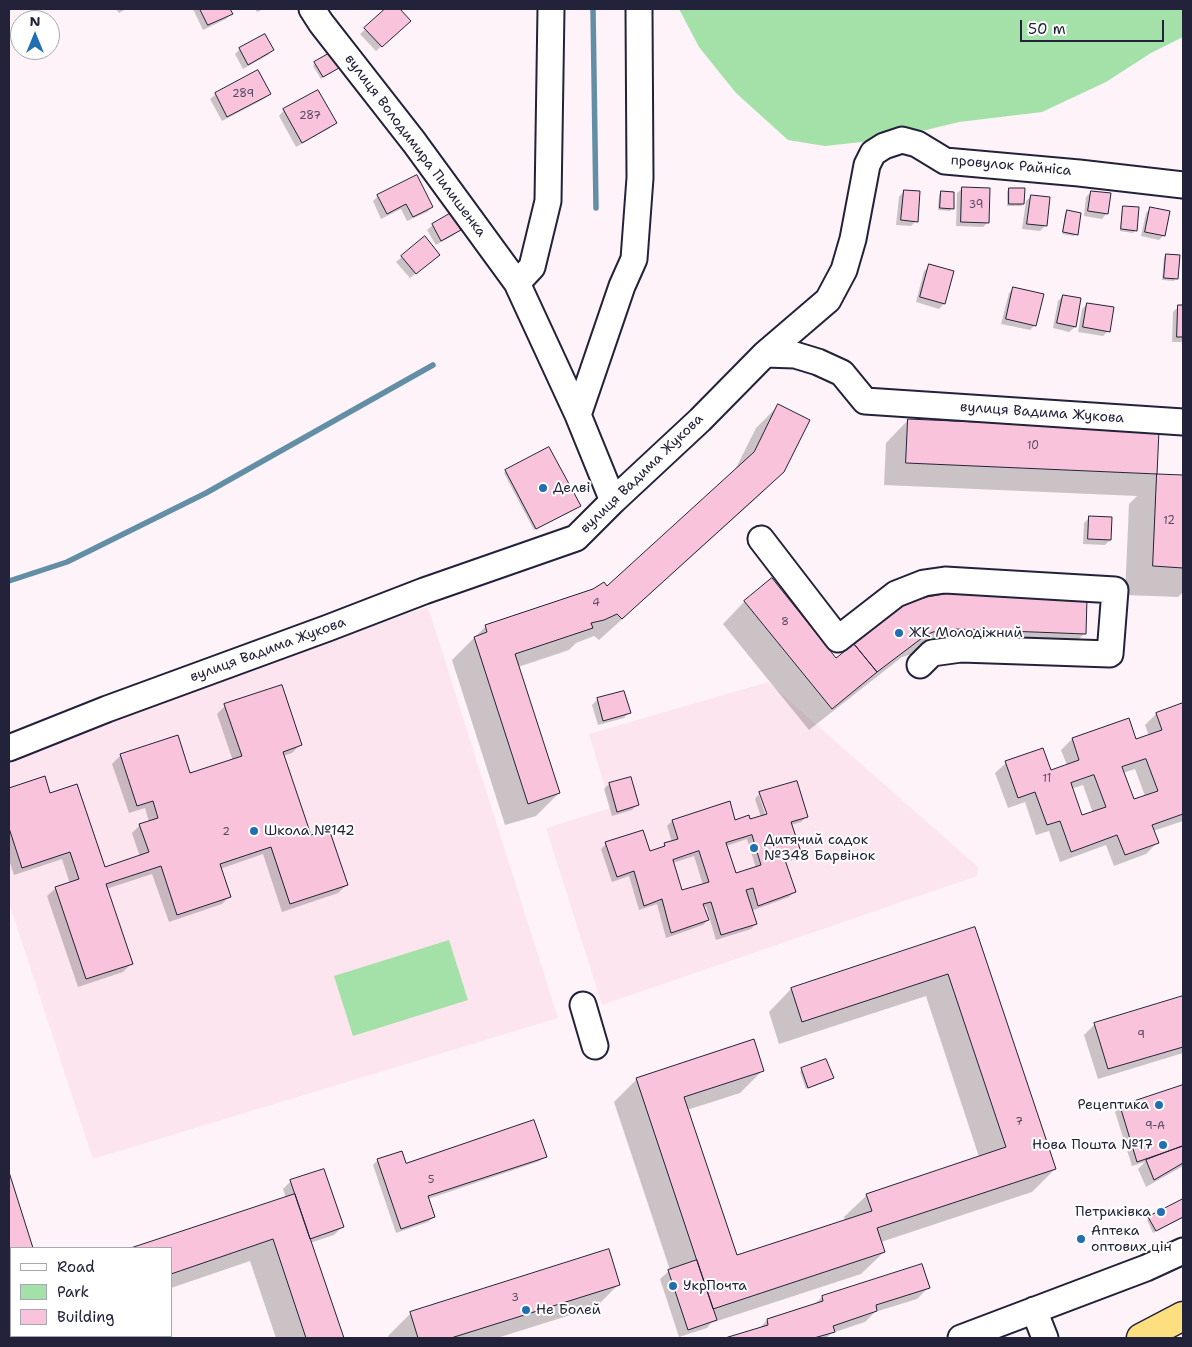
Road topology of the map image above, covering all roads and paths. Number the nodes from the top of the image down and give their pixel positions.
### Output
1 (312, 9) edge
2 (551, 9) edge
3 (639, 9) edge
4 (1183, 185) edge
5 (517, 283) junction
6 (765, 354) junction
7 (578, 415) junction
8 (1183, 422) edge
9 (613, 501) junction
10 (761, 539) dead end
11 (920, 665) dead end
12 (9, 748) edge
13 (583, 1005) dead end
14 (595, 1046) dead end
15 (1183, 1251) edge
16 (1034, 1310) junction
17 (1183, 1316) edge
18 (961, 1338) edge
19 (1045, 1338) edge
20 (1141, 1338) edge

1 - 5 street, вулиця Володимира Пилишенка
2 - 5 street
3 - 7 street
4 - 6 street, провулок Райніса
5 - 7 street, вулиця Володимира Пилишенка
6 - 8 street, вулиця Вадима Жукова
6 - 9 street, вулиця Вадима Жукова
7 - 9 street, вулиця Володимира Пилишенка
9 - 12 street, вулиця Вадима Жукова
10 - 11 street
13 - 14 street
15 - 16 street
16 - 18 street
16 - 19 street
17 - 20 highway

